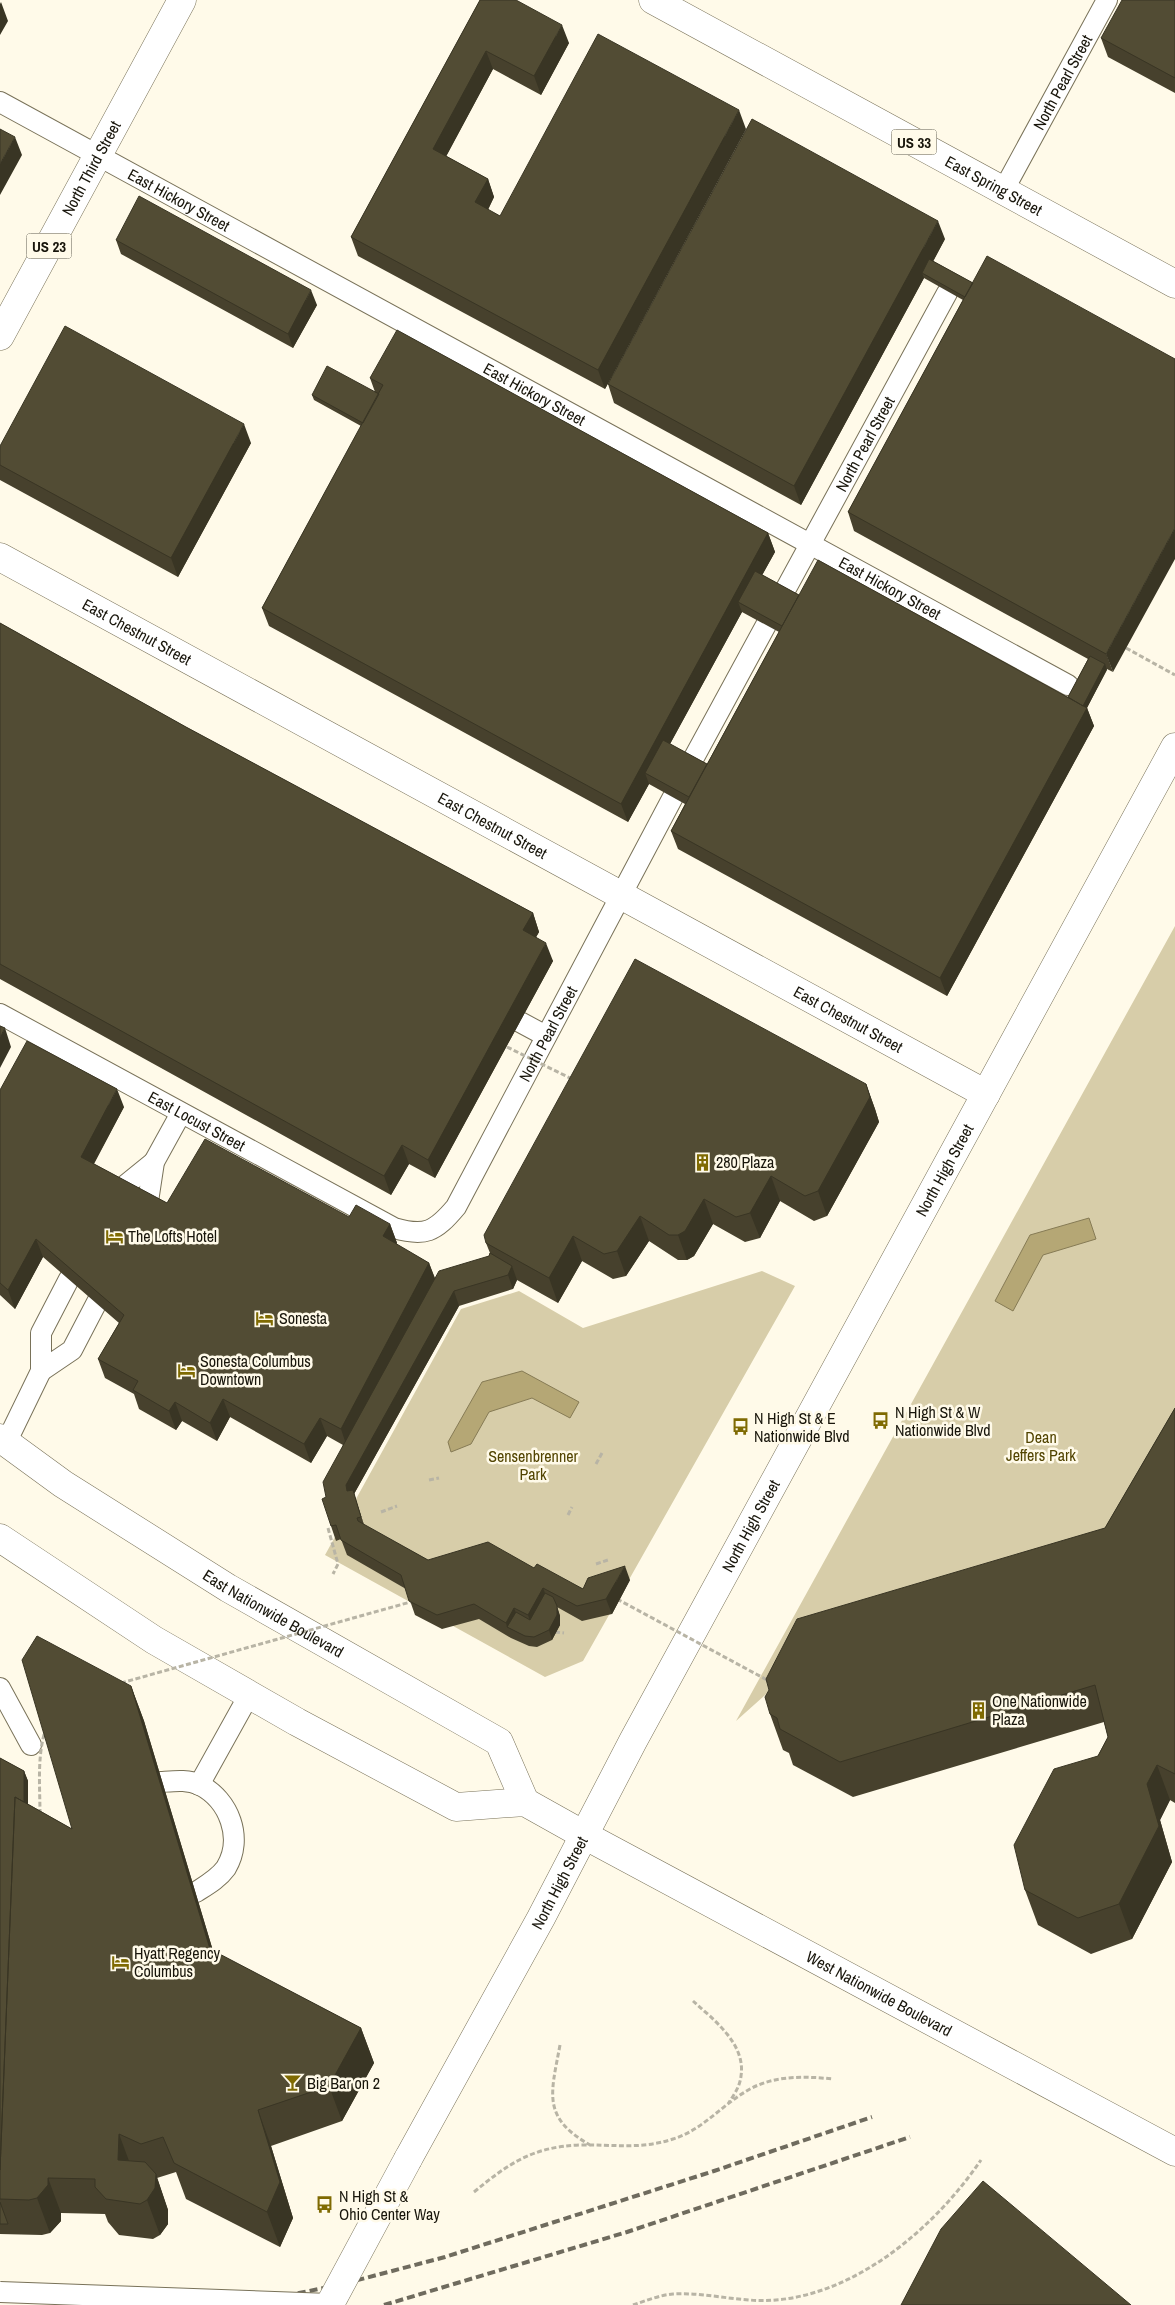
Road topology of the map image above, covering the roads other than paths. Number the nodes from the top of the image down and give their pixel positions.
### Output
1 (182, 0) edge
2 (653, 0) edge
3 (1107, 0) edge
4 (0, 102) edge
5 (98, 155) junction
6 (1003, 191) junction
7 (1175, 284) edge
8 (947, 293) edge
9 (0, 336) edge
10 (810, 544) junction
11 (0, 557) edge
12 (783, 594) edge
13 (766, 625) edge
14 (1068, 684) dead end
15 (1175, 747) edge
16 (691, 764) edge
17 (673, 797) edge
18 (619, 895) junction
19 (0, 1014) edge
20 (520, 1022) edge
21 (546, 1036) junction
22 (986, 1094) junction
23 (181, 1113) junction
24 (154, 1162) junction
25 (117, 1192) edge
26 (148, 1208) edge
27 (394, 1228) joint
28 (69, 1279) edge
29 (97, 1302) edge
30 (41, 1371) junction
31 (3, 1440) edge
32 (0, 1538) edge
33 (0, 1688) edge
34 (249, 1695) junction
35 (38, 1738) edge
36 (161, 1782) edge
37 (198, 1784) junction
38 (525, 1802) junction
39 (584, 1835) junction
40 (196, 1892) dead end
41 (1175, 2152) edge
42 (0, 2292) edge
43 (330, 2304) edge

1 - 5 main road, North Third Street / US 23
2 - 6 main road, East Spring Street / US 33
3 - 6 lane, North Pearl Street
4 - 5 lane, East Hickory Street
5 - 9 main road, North Third Street / US 23
5 - 10 lane, East Hickory Street
6 - 7 main road, East Spring Street / US 33
8 - 10 lane, North Pearl Street
10 - 12 lane, North Pearl Street
10 - 14 lane, East Hickory Street
11 - 18 main road, East Chestnut Street
13 - 16 lane
15 - 22 main road, North High Street
17 - 18 lane, North Pearl Street
18 - 21 lane, North Pearl Street
18 - 22 main road, East Chestnut Street
19 - 23 lane, East Locust Street
20 - 21 lane
21 - 27 lane, North Pearl Street
22 - 39 main road, North High Street
23 - 24 lane
23 - 27 lane, East Locust Street
24 - 25 lane
24 - 26 lane
28 - 30 lane
29 - 30 lane
30 - 31 lane
31 - 38 main road, East Nationwide Boulevard
32 - 34 main road
33 - 35 lane
34 - 37 lane
34 - 38 main road
36 - 37 lane
37 - 40 lane
38 - 39 main road
39 - 41 main road, West Nationwide Boulevard
39 - 43 main road, North High Street, bridge
42 - 43 lane, bridge

